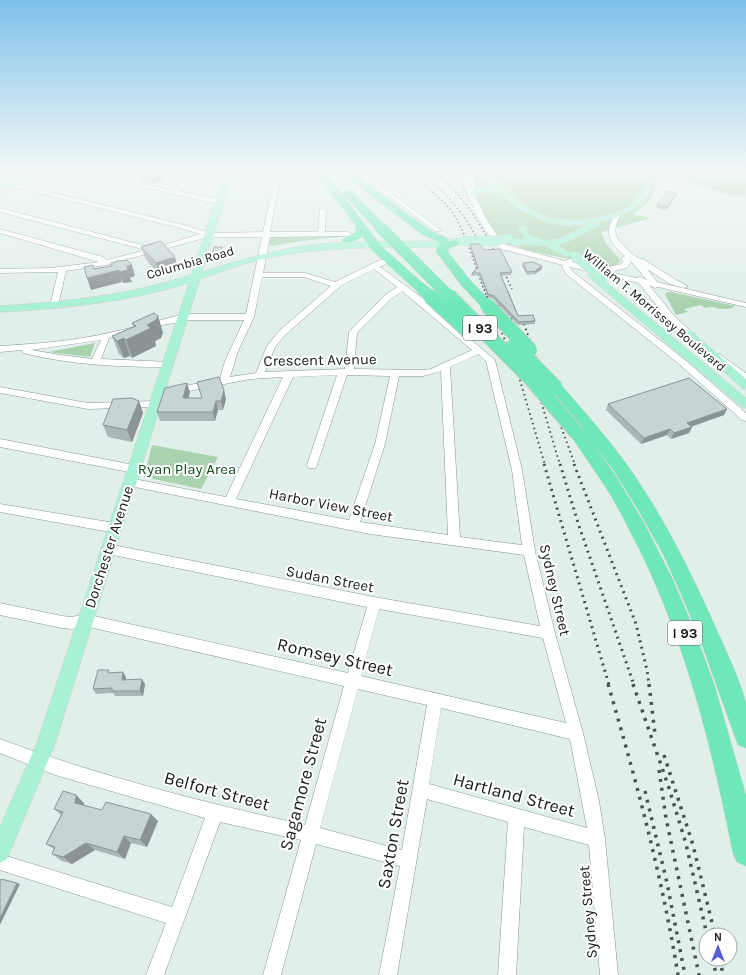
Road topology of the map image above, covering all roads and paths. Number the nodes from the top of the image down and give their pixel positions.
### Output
1 (21, 216) edge
2 (139, 216) edge
3 (215, 216) edge
4 (270, 216) edge
5 (323, 216) edge
6 (351, 216) edge
7 (374, 216) edge
8 (376, 216) edge
9 (404, 216) edge
10 (418, 216) edge
11 (483, 216) edge
12 (489, 216) edge
13 (521, 216) edge
14 (538, 216) edge
15 (613, 216) edge
16 (617, 216) edge
17 (609, 217) junction
18 (550, 220) junction
19 (360, 226) junction
20 (386, 226) junction
21 (588, 226) junction
22 (523, 227) junction
23 (437, 230) dead end
24 (606, 230) junction
25 (0, 231) edge
26 (266, 234) junction
27 (321, 234) junction
28 (209, 235) junction
29 (348, 237) junction
30 (571, 238) junction
31 (453, 241) junction
32 (372, 242) junction
33 (542, 242) junction
34 (512, 244) junction
35 (154, 250) junction
36 (262, 254) junction
37 (532, 254) junction
38 (624, 255) junction
39 (547, 259) junction
40 (572, 261) junction
41 (106, 263) junction
42 (62, 270) junction
43 (198, 270) junction
44 (0, 271) edge
45 (601, 274) junction
46 (258, 275) junction
47 (572, 275) junction
48 (638, 278) junction
49 (652, 282) junction
50 (336, 285) junction
51 (402, 287) junction
52 (689, 288) junction
53 (677, 290) junction
54 (660, 296) junction
55 (746, 300) edge
56 (746, 305) edge
57 (54, 306) junction
58 (0, 309) edge
59 (667, 314) junction
60 (250, 317) junction
61 (183, 318) junction
62 (687, 333) junction
63 (105, 336) junction
64 (0, 349) edge
65 (18, 349) junction
66 (479, 350) junction
67 (95, 362) junction
68 (168, 364) junction
69 (445, 366) junction
70 (346, 372) junction
71 (395, 373) junction
72 (289, 375) junction
73 (259, 376) junction
74 (746, 377) edge
75 (224, 381) junction
76 (746, 385) edge
77 (0, 390) edge
78 (550, 390) junction
79 (741, 395) edge
80 (157, 398) junction
81 (746, 404) edge
82 (746, 418) edge
83 (585, 432) junction
84 (0, 443) edge
85 (312, 465) dead end
86 (132, 475) junction
87 (229, 501) junction
88 (0, 508) edge
89 (353, 526) junction
90 (115, 528) junction
91 (454, 541) junction
92 (108, 549) junction
93 (529, 551) junction
94 (374, 603) junction
95 (0, 609) edge
96 (85, 620) junction
97 (548, 633) junction
98 (353, 681) junction
99 (435, 700) junction
100 (576, 733) junction
101 (746, 737) edge
102 (0, 746) edge
103 (39, 761) junction
104 (421, 790) junction
105 (215, 812) junction
106 (516, 817) junction
107 (311, 834) junction
108 (597, 839) junction
109 (0, 852) edge
110 (746, 853) edge
111 (409, 860) junction
112 (0, 862) edge
113 (176, 917) junction
114 (155, 975) edge
115 (272, 975) edge
116 (388, 975) edge
117 (507, 975) edge
118 (609, 975) edge

1 - 35 street
2 - 28 street
3 - 28 main road, Dorchester Avenue
4 - 26 street
5 - 27 street
6 - 19 highway
7 - 20 highway, I 93
8 - 20 highway, I 93
9 - 31 highway
10 - 23 street
11 - 34 street
12 - 34 street
13 - 22 main road
14 - 18 main road
15 - 17 main road
16 - 38 street
17 - 18 main road
17 - 21 main road
17 - 24 street
18 - 22 main road
18 - 30 main road, William T. Morrissey Boulevard
19 - 29 highway
19 - 32 highway
20 - 78 highway, I 93, bridge
21 - 24 main road
21 - 30 main road
22 - 33 main road, William T. Morrissey Boulevard
22 - 34 main road
24 - 38 street
25 - 41 street
26 - 27 street
26 - 28 street
26 - 36 street
27 - 29 street
28 - 35 street
28 - 43 main road, Dorchester Avenue
29 - 32 main road, Columbia Road
29 - 36 main road, Columbia Road
30 - 33 main road, Columbia Road
30 - 40 main road, William T. Morrissey Boulevard
31 - 32 main road, Columbia Road
31 - 34 main road, Columbia Road, bridge
31 - 78 highway, bridge
32 - 36 main road, Columbia Road
32 - 78 highway, bridge
33 - 34 main road, Columbia Road
33 - 40 main road, William T. Morrissey Boulevard
34 - 37 street
35 - 41 street
36 - 43 main road, Columbia Road
36 - 43 main road, Columbia Road
36 - 46 street
37 - 39 street
37 - 40 street
38 - 45 street
38 - 48 street, William T. Morrissey Boulevard
38 - 49 street, William T. Morrissey Boulevard
38 - 52 street
39 - 40 street
39 - 47 street
40 - 45 main road, William T. Morrissey Boulevard, bridge
40 - 47 street, William T. Morrissey Boulevard
40 - 48 street
41 - 42 street
42 - 44 street
42 - 57 street
43 - 57 main road, Columbia Road
43 - 61 main road, Dorchester Avenue
45 - 48 street
45 - 79 main road, William T. Morrissey Boulevard
46 - 50 street
46 - 60 street
47 - 82 street, William T. Morrissey Boulevard
48 - 49 street
48 - 59 street, William T. Morrissey Boulevard
49 - 52 street
49 - 53 street
49 - 54 street, William T. Morrissey Boulevard
50 - 51 street, Sydney Street
50 - 73 street
51 - 66 street, Sydney Street
51 - 70 street
52 - 55 street
53 - 54 street
53 - 56 street
54 - 59 street, William T. Morrissey Boulevard
57 - 58 main road, Columbia Road
59 - 62 street, William T. Morrissey Boulevard
60 - 61 street
60 - 75 street
61 - 63 street
61 - 68 main road, Dorchester Avenue
62 - 74 street, William T. Morrissey Boulevard
62 - 76 main road
63 - 65 street
63 - 67 street
64 - 65 street
65 - 67 street
66 - 69 street, Crescent Avenue
66 - 93 street, Sydney Street
67 - 68 street
68 - 80 main road, Dorchester Avenue
69 - 71 street, Crescent Avenue
69 - 91 street
70 - 71 street, Crescent Avenue
70 - 72 street, Crescent Avenue
70 - 85 street
71 - 89 street
72 - 73 street, Crescent Avenue
72 - 87 street
73 - 75 street, Crescent Avenue
75 - 80 street, Crescent Avenue
77 - 80 street, Crescent Avenue
78 - 83 highway, I 93
79 - 81 main road, William T. Morrissey Boulevard
80 - 86 main road, Dorchester Avenue
83 - 101 highway, I 93
83 - 110 highway, I 93
84 - 86 street, Harbor View Street
86 - 87 street, Harbor View Street
86 - 90 main road, Dorchester Avenue
87 - 89 street, Harbor View Street
88 - 90 street
89 - 91 street, Harbor View Street
90 - 92 main road, Dorchester Avenue
91 - 93 street, Harbor View Street
92 - 94 street, Sudan Street
92 - 96 main road, Dorchester Avenue
93 - 97 street, Sydney Street
94 - 97 street, Sudan Street
94 - 98 street, Sagamore Street
95 - 96 street, Romsey Street
96 - 98 street, Romsey Street
96 - 103 main road, Dorchester Avenue
97 - 100 street, Sydney Street
98 - 99 street, Romsey Street
98 - 107 street, Sagamore Street
99 - 100 street, Romsey Street
99 - 104 street, Saxton Street
100 - 108 street, Sydney Street
102 - 103 street, Belfort Street
103 - 105 street, Belfort Street
103 - 109 main road, Dorchester Avenue
104 - 106 street, Hartland Street
104 - 111 street, Saxton Street
105 - 107 street, Belfort Street
105 - 113 street
106 - 108 street, Hartland Street
106 - 117 street
107 - 111 street, Belfort Street
107 - 115 street, Sagamore Street
108 - 118 street, Sydney Street
111 - 116 street, Saxton Street
112 - 113 street
113 - 114 street

